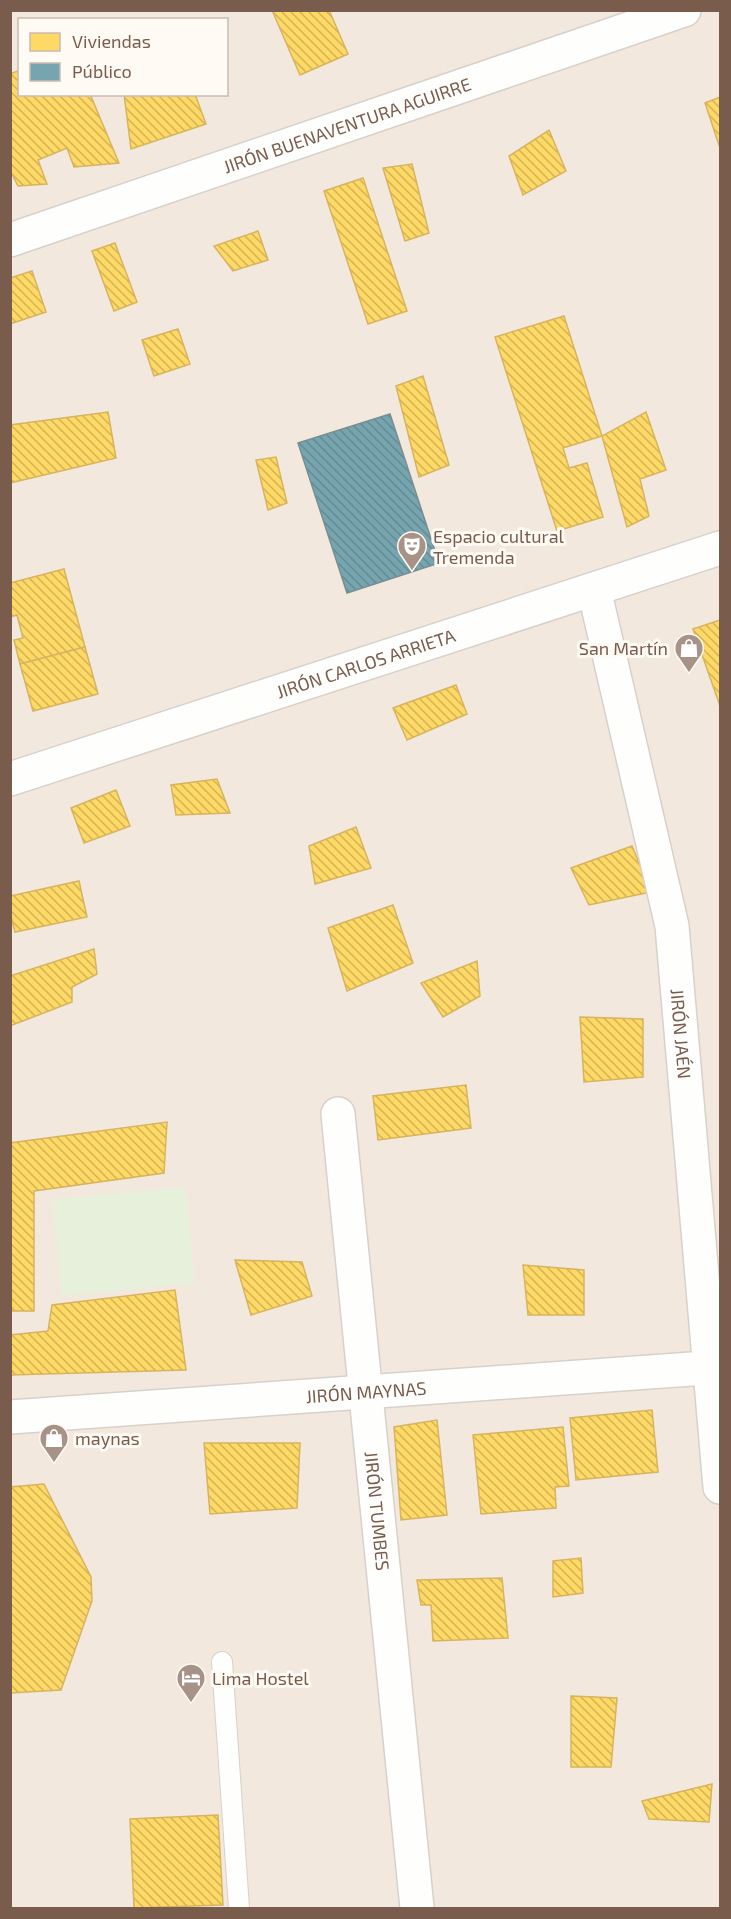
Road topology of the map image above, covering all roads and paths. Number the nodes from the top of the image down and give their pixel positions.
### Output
1 (684, 10) edge
2 (10, 240) edge
3 (720, 548) edge
4 (594, 589) junction
5 (10, 779) edge
6 (338, 1114) dead end
7 (715, 1368) edge
8 (366, 1392) junction
9 (10, 1417) edge
10 (720, 1488) edge
11 (222, 1662) dead end
12 (239, 1908) edge
13 (417, 1908) edge

1 - 2 street, JIRÓN BUENAVENTURA AGUIRRE
3 - 4 street, JIRÓN CARLOS ARRIETA
4 - 5 street, JIRÓN CARLOS ARRIETA
4 - 7 street, JIRÓN JAÉN
6 - 8 street, JIRÓN TUMBES
7 - 8 street, JIRÓN MAYNAS
7 - 10 street, JIRÓN JAÉN
8 - 9 street, JIRÓN MAYNAS
8 - 13 street, JIRÓN TUMBES
11 - 12 lane

